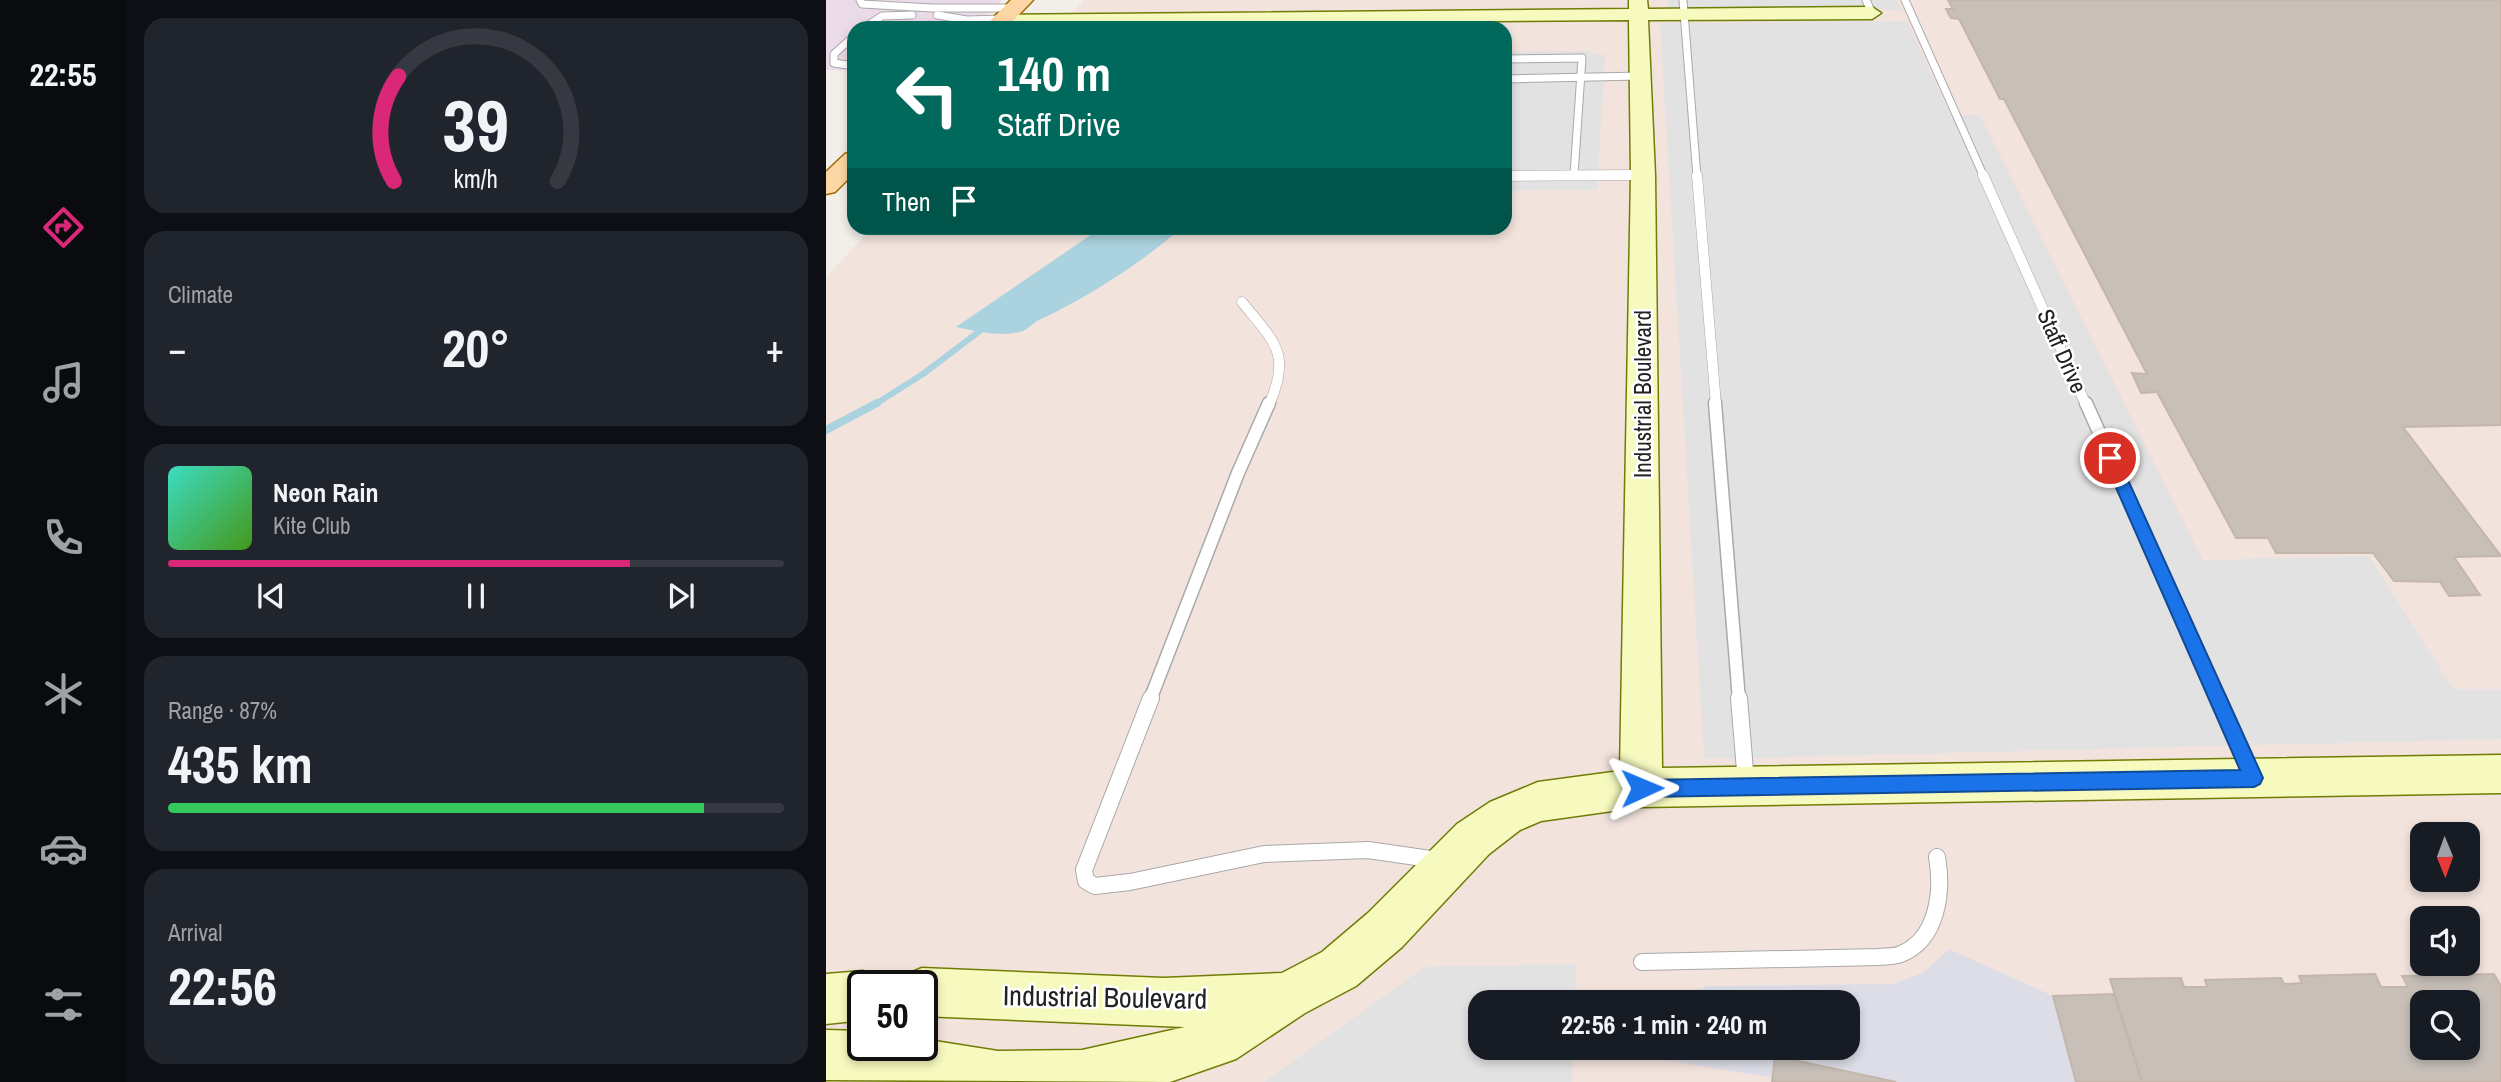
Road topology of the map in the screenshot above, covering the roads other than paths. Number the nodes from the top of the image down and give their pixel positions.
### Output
1 (860, 0) edge
2 (1905, 0) edge
3 (1869, 7) edge
4 (1639, 8) edge
5 (1684, 11) edge
6 (1009, 14) edge
7 (872, 21) edge
8 (847, 42) edge
9 (1512, 59) edge
10 (847, 65) edge
11 (1640, 76) junction
12 (1580, 77) junction
13 (1512, 79) edge
14 (847, 166) edge
15 (1574, 175) junction
16 (1643, 175) junction
17 (1512, 176) edge
18 (826, 186) edge
19 (1242, 302) dead end
20 (2501, 774) edge
21 (2254, 778) junction
22 (1746, 787) junction
23 (1642, 788) junction
24 (1937, 857) dead end
25 (1450, 862) junction
26 (1642, 962) dead end
27 (938, 993) edge
28 (1288, 996) junction
29 (847, 997) edge
30 (826, 999) edge
31 (826, 1055) edge

1 - 6 lane
2 - 21 lane, Staff Drive
3 - 5 street
4 - 5 street
4 - 6 street
4 - 11 street, Industrial Boulevard
5 - 22 lane
6 - 7 lane
8 - 10 lane
9 - 12 lane
11 - 12 lane
11 - 16 street, Industrial Boulevard
12 - 13 lane
12 - 15 lane
14 - 18 main road
15 - 16 lane
15 - 17 lane
16 - 23 street, Industrial Boulevard
19 - 25 lane
20 - 21 street, Industrial Boulevard
21 - 22 street, Industrial Boulevard
22 - 23 street, Industrial Boulevard
23 - 25 street, Industrial Boulevard
24 - 26 lane
25 - 28 street, Industrial Boulevard
27 - 28 street, Industrial Boulevard
28 - 31 street, Industrial Boulevard
29 - 30 street

